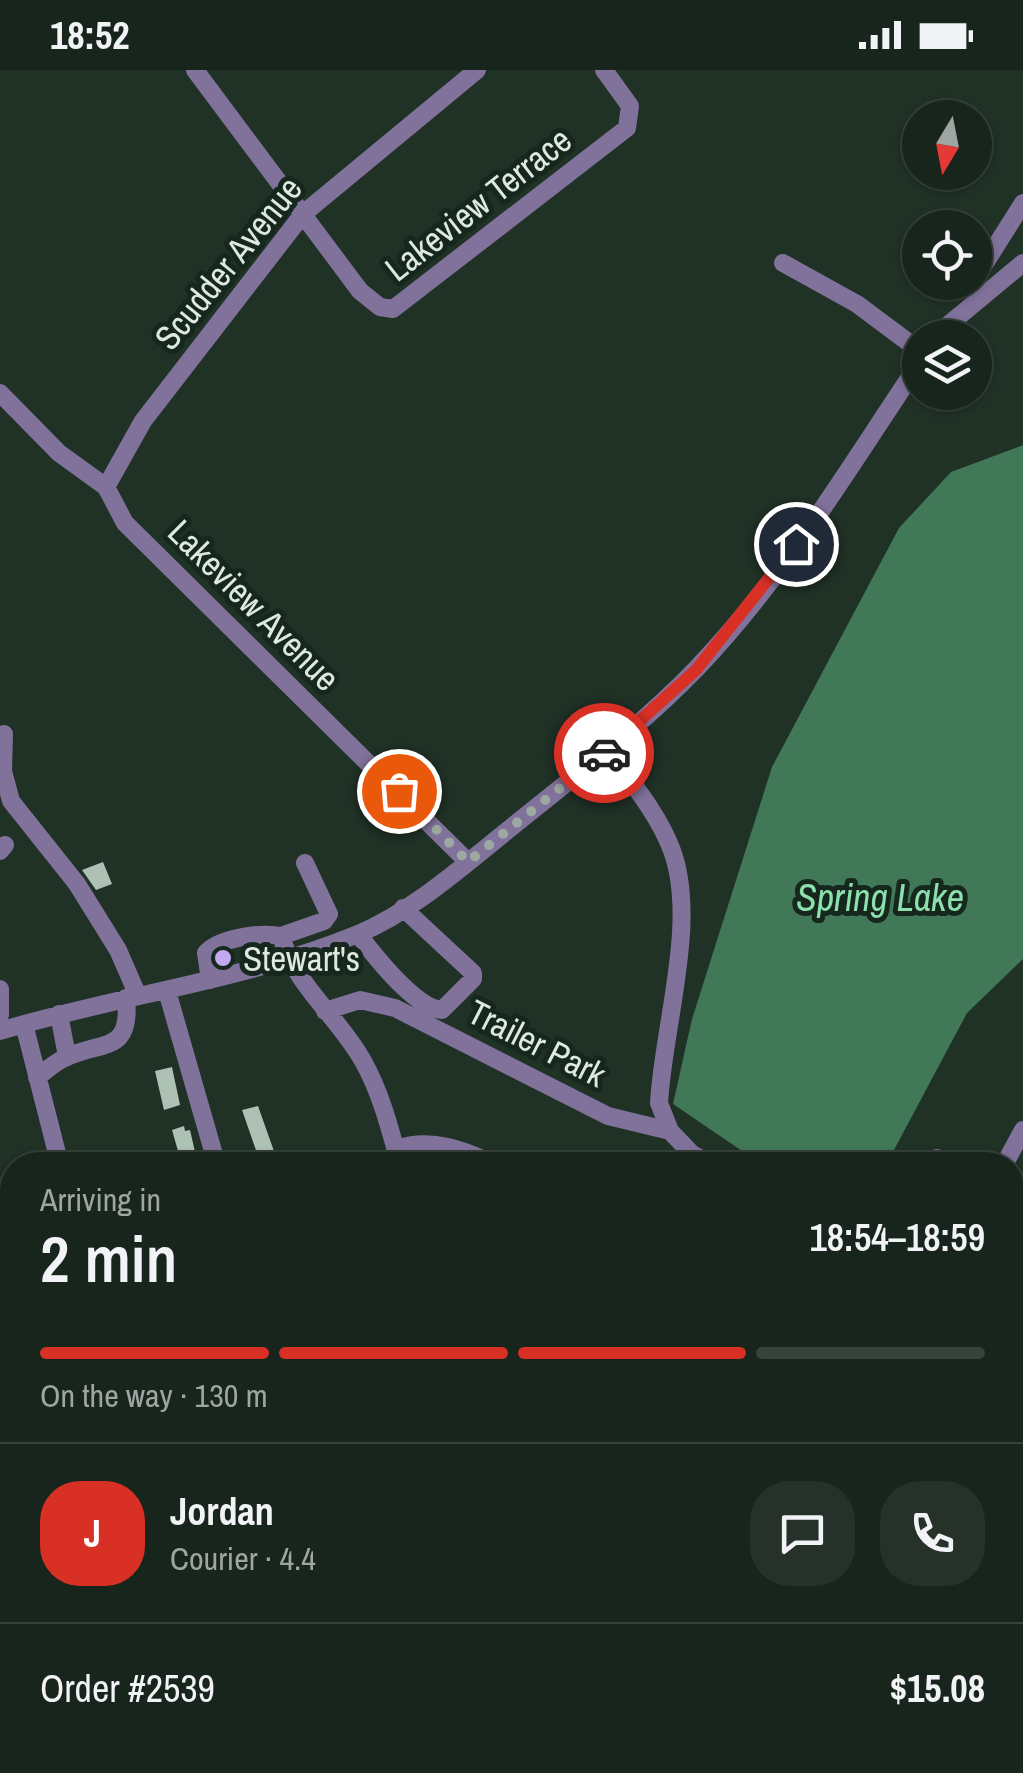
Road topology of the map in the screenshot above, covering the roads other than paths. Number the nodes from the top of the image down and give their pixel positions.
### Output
1 (195, 70) edge
2 (477, 70) edge
3 (604, 70) edge
4 (1023, 203) edge
5 (303, 214) junction
6 (992, 252) edge
7 (783, 263) dead end
8 (1023, 263) edge
9 (956, 320) edge
10 (902, 337) edge
11 (902, 389) edge
12 (0, 393) edge
13 (106, 486) junction
14 (4, 734) dead end
15 (608, 750) junction
16 (468, 862) junction
17 (305, 863) dead end
18 (403, 908) junction
19 (358, 934) junction
20 (281, 936) junction
21 (288, 960) junction
22 (210, 980) junction
23 (0, 989) edge
24 (167, 990) junction
25 (132, 997) junction
26 (325, 1011) junction
27 (59, 1014) junction
28 (0, 1015) edge
29 (24, 1024) junction
30 (0, 1031) edge
31 (67, 1056) junction
32 (37, 1077) junction
33 (1023, 1130) edge
34 (670, 1131) junction
35 (57, 1152) edge
36 (213, 1152) edge
37 (397, 1152) edge
38 (404, 1152) edge
39 (457, 1152) edge
40 (690, 1152) edge
41 (1011, 1152) edge

1 - 5 street
2 - 5 street, Scudder Avenue
3 - 5 street, Lakeview Terrace
4 - 6 street
5 - 13 street, Scudder Avenue
7 - 10 street
8 - 9 street
11 - 15 street
12 - 13 street, Lakeview Avenue
13 - 16 street, Lakeview Avenue
14 - 25 street
15 - 16 street
15 - 34 street
16 - 18 street
17 - 20 street
18 - 19 street
18 - 19 street
19 - 21 street
20 - 21 street
20 - 22 street
21 - 22 street
21 - 26 street
22 - 24 street
23 - 28 street
24 - 25 street
24 - 36 street
25 - 27 street
25 - 31 street
26 - 34 street, Trailer Park
26 - 37 street
27 - 29 street
27 - 31 street
29 - 30 street
29 - 32 street
31 - 32 street
32 - 35 street
33 - 41 street
34 - 40 street, Trailer Park
38 - 39 street

